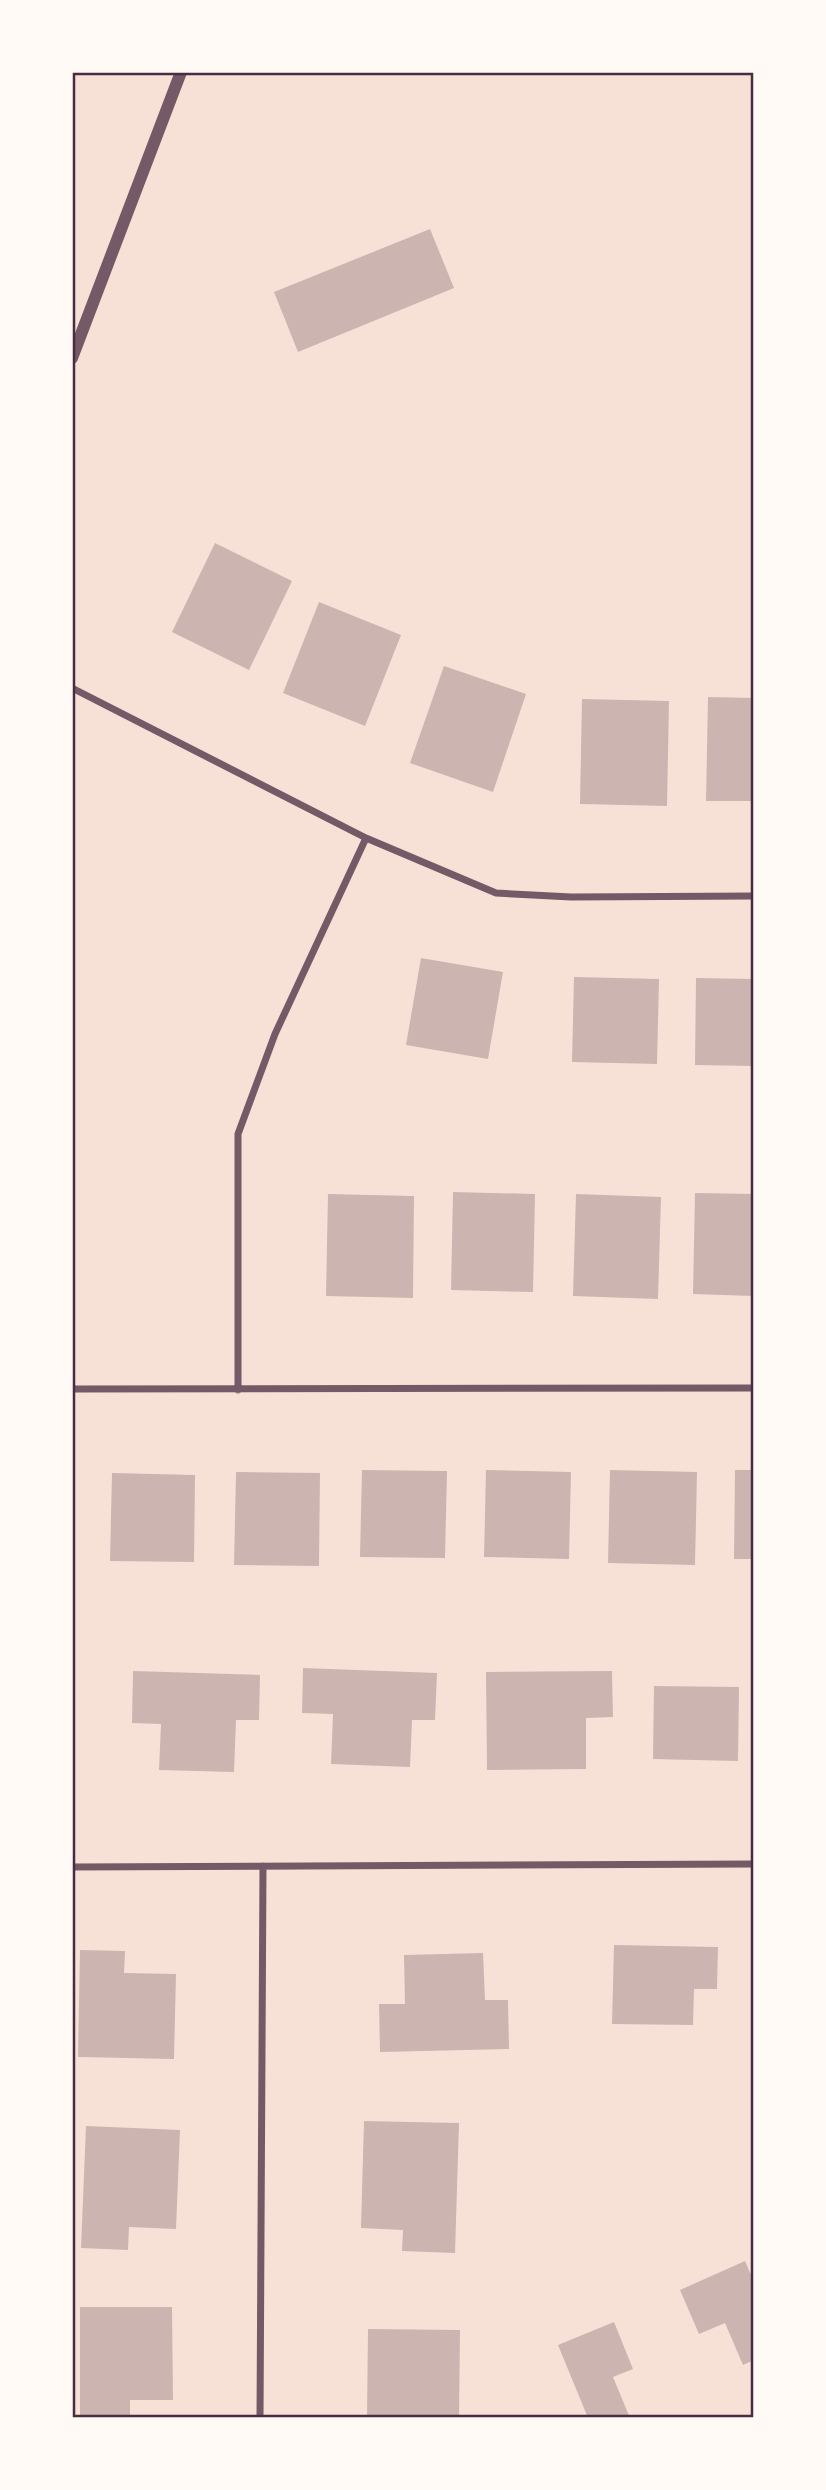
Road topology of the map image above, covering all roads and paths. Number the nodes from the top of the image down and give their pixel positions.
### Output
1 (181, 72) edge
2 (72, 358) edge
3 (72, 688) edge
4 (366, 838) junction
5 (754, 896) edge
6 (754, 1388) edge
7 (72, 1389) edge
8 (238, 1390) junction
9 (754, 1864) edge
10 (263, 1866) junction
11 (72, 1867) edge
12 (260, 2418) edge

1 - 2 street
3 - 4 street
4 - 5 street
4 - 8 street
6 - 8 street
7 - 8 street
9 - 10 street
10 - 11 street
10 - 12 street

